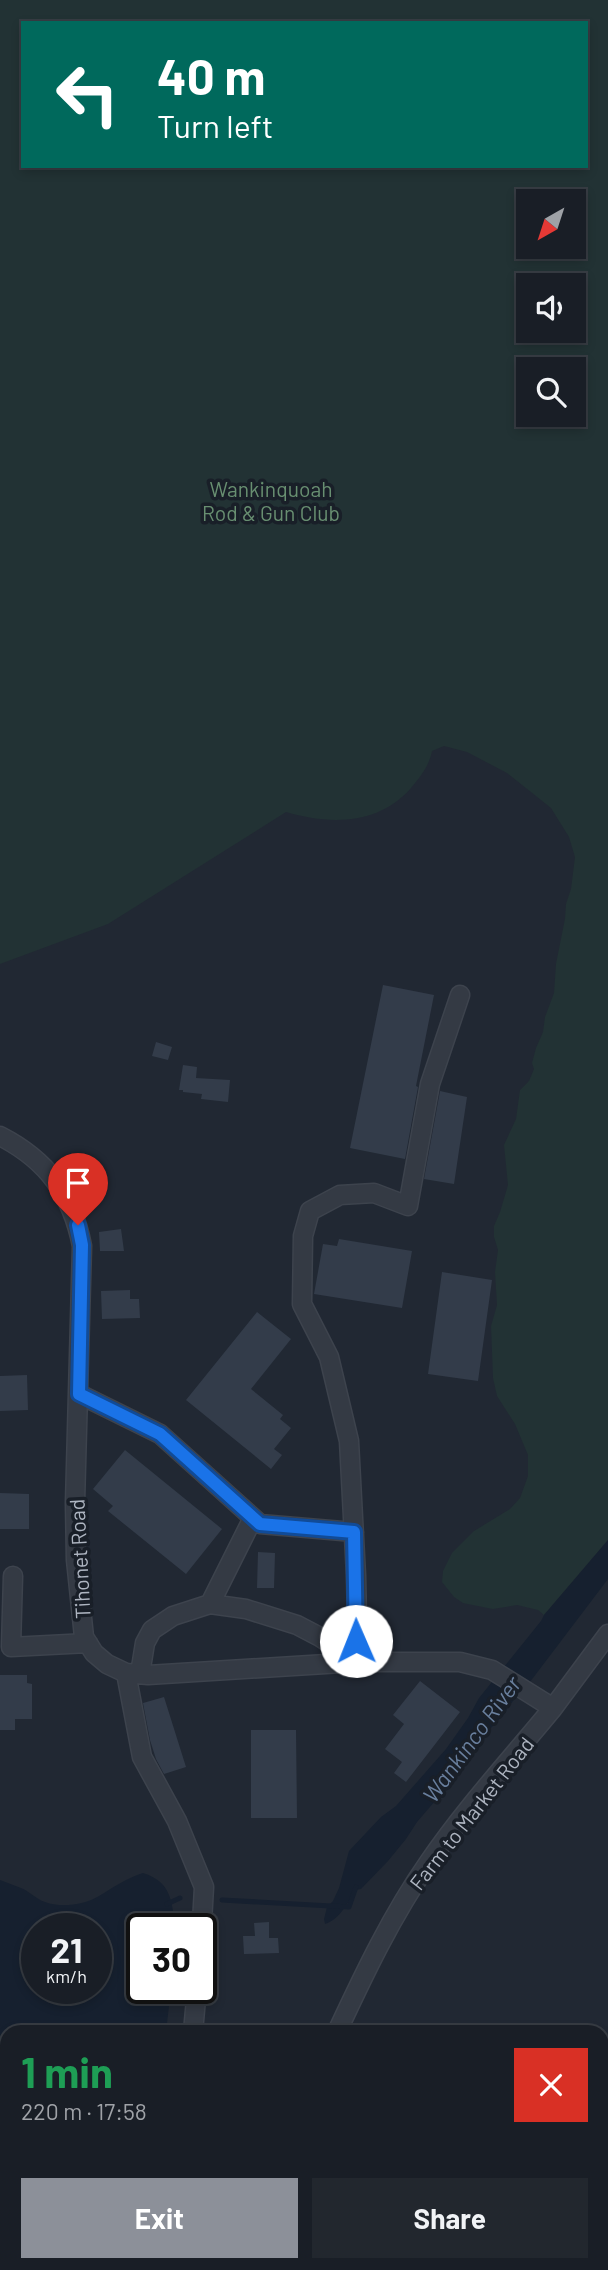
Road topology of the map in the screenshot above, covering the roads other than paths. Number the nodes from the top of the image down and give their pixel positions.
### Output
1 (460, 995) dead end
2 (0, 1136) edge
3 (79, 1394) junction
4 (253, 1518) junction
5 (354, 1532) junction
6 (13, 1576) dead end
7 (210, 1604) junction
8 (608, 1634) edge
9 (88, 1643) junction
10 (358, 1662) junction
11 (133, 1673) junction
12 (553, 1708) junction
13 (203, 1913) edge
14 (196, 2004) edge
15 (194, 2025) edge
16 (340, 2025) edge

1 - 5 street
2 - 3 street, Tihonet Road
3 - 4 street
3 - 9 street, Tihonet Road
4 - 5 street
4 - 7 street
5 - 10 street
6 - 9 street
7 - 10 street
7 - 11 street
8 - 12 street
9 - 11 street, Tihonet Road
10 - 11 street
10 - 12 street
11 - 13 street
12 - 16 street, Farm to Market Road
14 - 15 street

